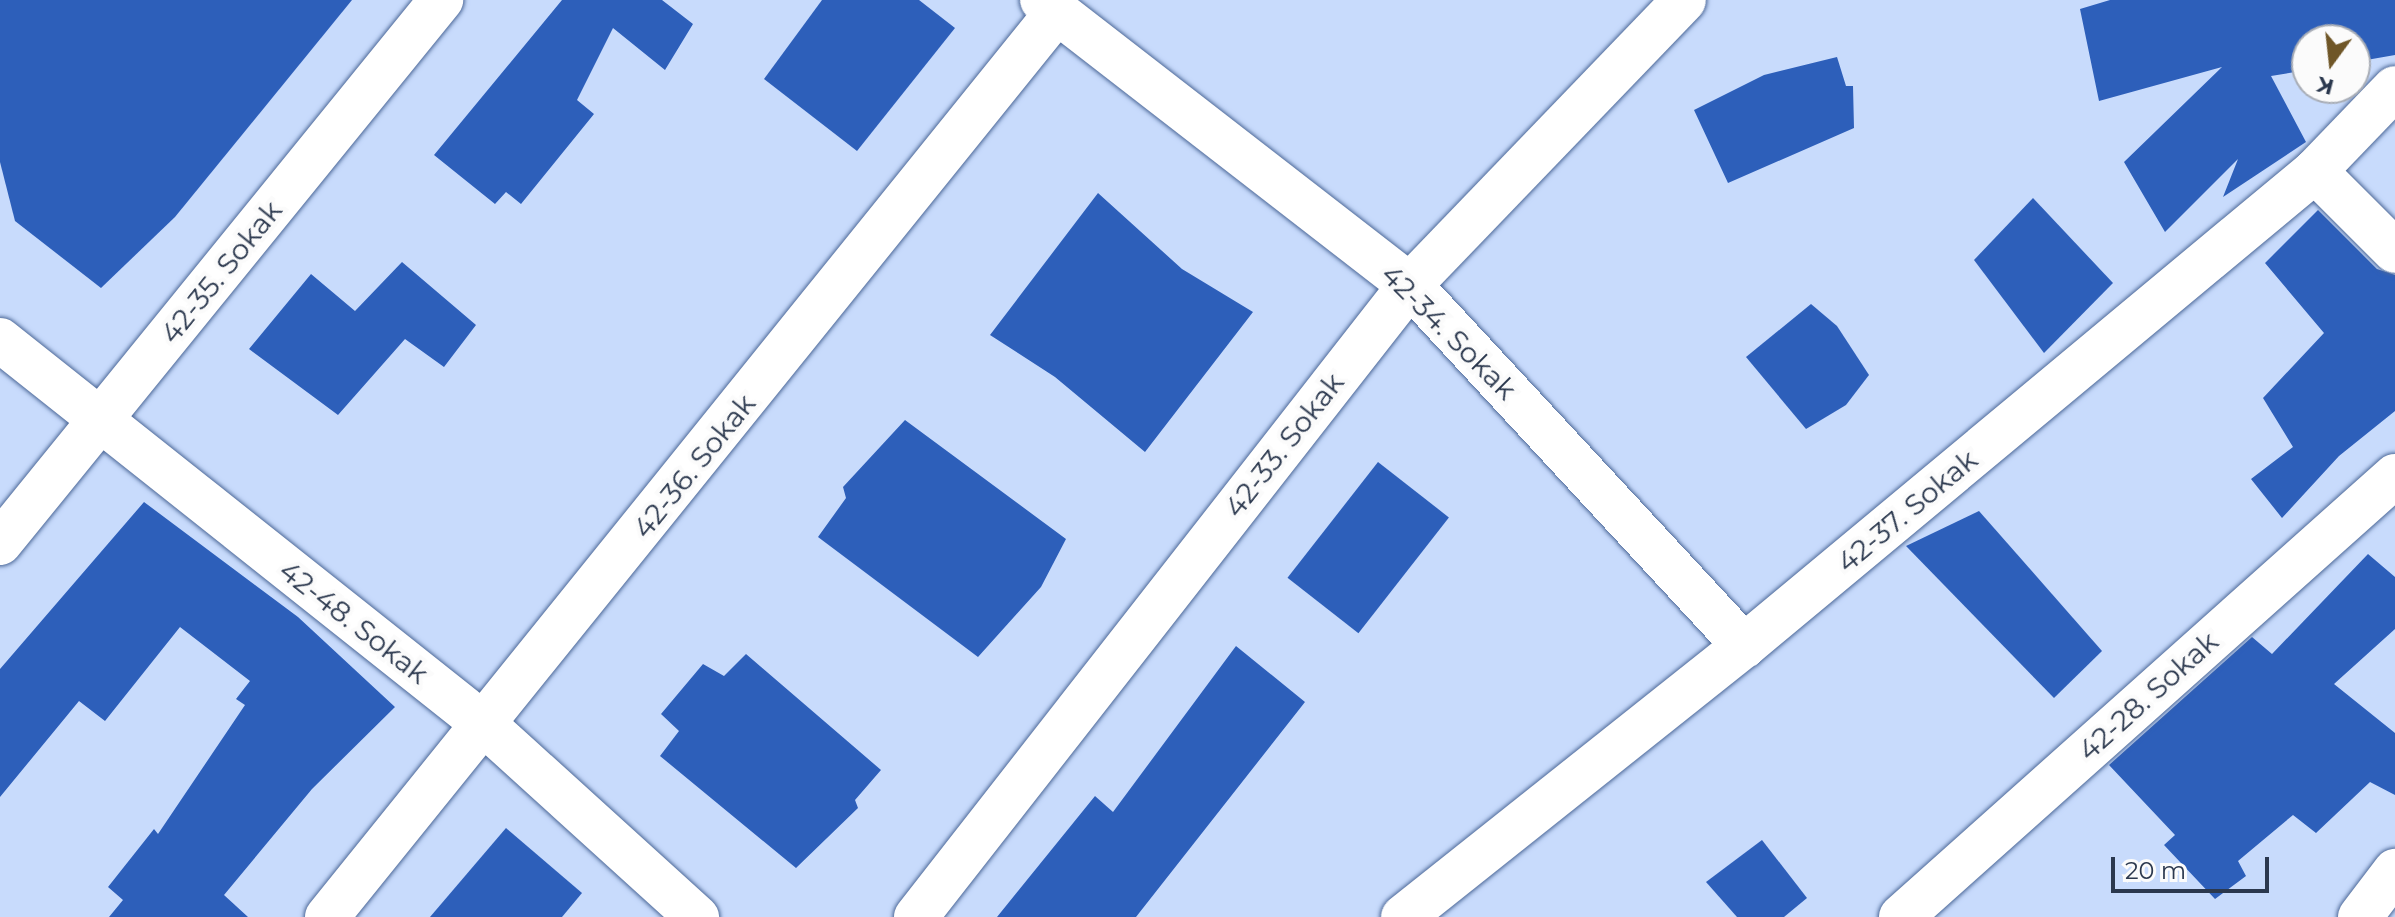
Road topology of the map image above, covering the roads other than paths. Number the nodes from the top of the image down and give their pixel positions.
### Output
1 (441, 0) edge
2 (1684, 0) edge
3 (1050, 6) edge
4 (2395, 88) edge
5 (2315, 171) junction
6 (2395, 251) edge
7 (1410, 285) junction
8 (0, 340) edge
9 (100, 421) junction
10 (2395, 476) edge
11 (0, 543) edge
12 (1744, 646) junction
13 (486, 726) junction
14 (2395, 871) edge
15 (327, 917) edge
16 (697, 917) edge
17 (916, 917) edge
18 (1403, 917) edge
19 (1901, 917) edge
20 (2360, 917) edge

1 - 9 street, 42-35. Sokak
2 - 7 street, 42-33. Sokak
3 - 7 street, 42-34. Sokak
3 - 13 street, 42-36. Sokak
4 - 5 street, 42-37. Sokak
5 - 6 street
5 - 12 street, 42-37. Sokak
7 - 12 street, 42-34. Sokak
7 - 17 street, 42-33. Sokak
8 - 9 street, 42-48. Sokak
9 - 11 street, 42-35. Sokak
9 - 13 street, 42-48. Sokak
10 - 19 street, 42-28. Sokak
12 - 18 street, 42-37. Sokak
13 - 15 street, 42-36. Sokak
13 - 16 street, 42-48. Sokak
14 - 20 street

